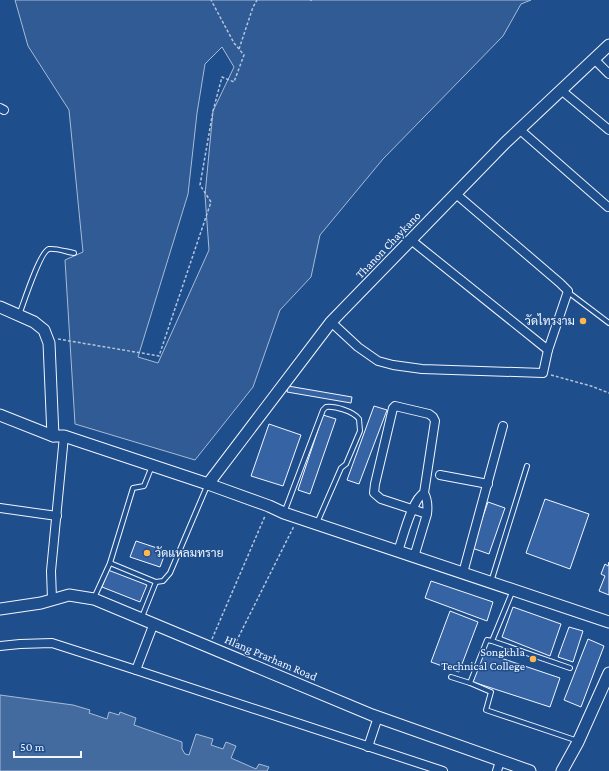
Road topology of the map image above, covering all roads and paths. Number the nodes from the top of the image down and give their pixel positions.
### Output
1 (211, 0) edge
2 (257, 0) edge
3 (609, 45) edge
4 (239, 49) junction
5 (594, 59) junction
6 (609, 74) edge
7 (561, 90) junction
8 (519, 129) junction
9 (609, 130) edge
10 (456, 194) junction
11 (608, 207) dead end
12 (411, 240) junction
13 (74, 253) dead end
14 (568, 291) junction
15 (0, 307) edge
16 (19, 315) junction
17 (331, 322) junction
18 (609, 323) edge
19 (47, 337) junction
20 (548, 350) junction
21 (543, 373) junction
22 (609, 393) edge
23 (0, 415) edge
24 (503, 426) dead end
25 (58, 436) junction
26 (152, 466) junction
27 (528, 466) dead end
28 (440, 475) dead end
29 (208, 484) junction
30 (488, 484) junction
31 (424, 493) junction
32 (270, 506) junction
33 (0, 508) edge
34 (412, 510) junction
35 (284, 513) junction
36 (427, 514) junction
37 (57, 516) junction
38 (298, 518) junction
39 (316, 524) junction
40 (398, 551) junction
41 (414, 557) junction
42 (110, 562) junction
43 (464, 573) junction
44 (156, 582) junction
45 (491, 582) junction
46 (513, 590) junction
47 (52, 599) junction
48 (94, 599) junction
49 (0, 608) edge
50 (142, 618) junction
51 (609, 622) edge
52 (154, 623) junction
53 (492, 641) junction
54 (0, 646) edge
55 (209, 646) junction
56 (230, 655) junction
57 (570, 668) dead end
58 (136, 670) junction
59 (609, 673) edge
60 (451, 677) dead end
61 (470, 683) junction
62 (378, 717) junction
63 (578, 742) junction
64 (368, 747) junction
65 (498, 766) edge
66 (443, 771) edge
67 (530, 771) edge
68 (562, 771) edge

1 - 4 path
2 - 4 path
3 - 5 street, Thanon Chaykano
4 - 19 path
5 - 6 street
5 - 7 street, Thanon Chaykano
7 - 8 street, Thanon Chaykano
7 - 9 street
8 - 10 street, Thanon Chaykano
8 - 11 street
10 - 12 street, Thanon Chaykano
10 - 14 street
12 - 17 street, Thanon Chaykano
12 - 20 street
13 - 16 lane
14 - 18 lane
14 - 20 street
15 - 16 street
16 - 19 street
17 - 21 street
17 - 29 street, Thanon Chaykano
19 - 25 street
20 - 21 street
21 - 22 path
23 - 25 street
24 - 30 street
25 - 26 street
25 - 37 street
26 - 29 street
26 - 42 lane
27 - 45 lane
28 - 30 street
29 - 32 street
29 - 44 lane
30 - 43 street
31 - 34 street
31 - 34 street
31 - 36 street
32 - 35 street
32 - 55 path
33 - 37 street
34 - 36 street
34 - 40 street
35 - 38 street
35 - 39 lane
36 - 41 street
37 - 47 street
38 - 39 street
38 - 56 path
39 - 40 street
40 - 41 street
41 - 43 street
42 - 44 lane
42 - 48 lane
43 - 45 street
44 - 50 lane
45 - 46 street
46 - 51 street
46 - 53 lane
47 - 48 street, Hlang Prarham Road
47 - 49 street, Hlang Prarham Road
48 - 50 street, Hlang Prarham Road
50 - 52 street, Hlang Prarham Road
52 - 55 street, Hlang Prarham Road
52 - 58 street
53 - 57 lane
53 - 61 lane
54 - 58 street
55 - 56 street, Hlang Prarham Road
56 - 62 street, Hlang Prarham Road
58 - 64 street
59 - 63 street
60 - 61 lane
61 - 63 lane
62 - 64 street
62 - 65 street, Hlang Prarham Road
63 - 68 street
64 - 66 street
65 - 67 street, Hlang Prarham Road

